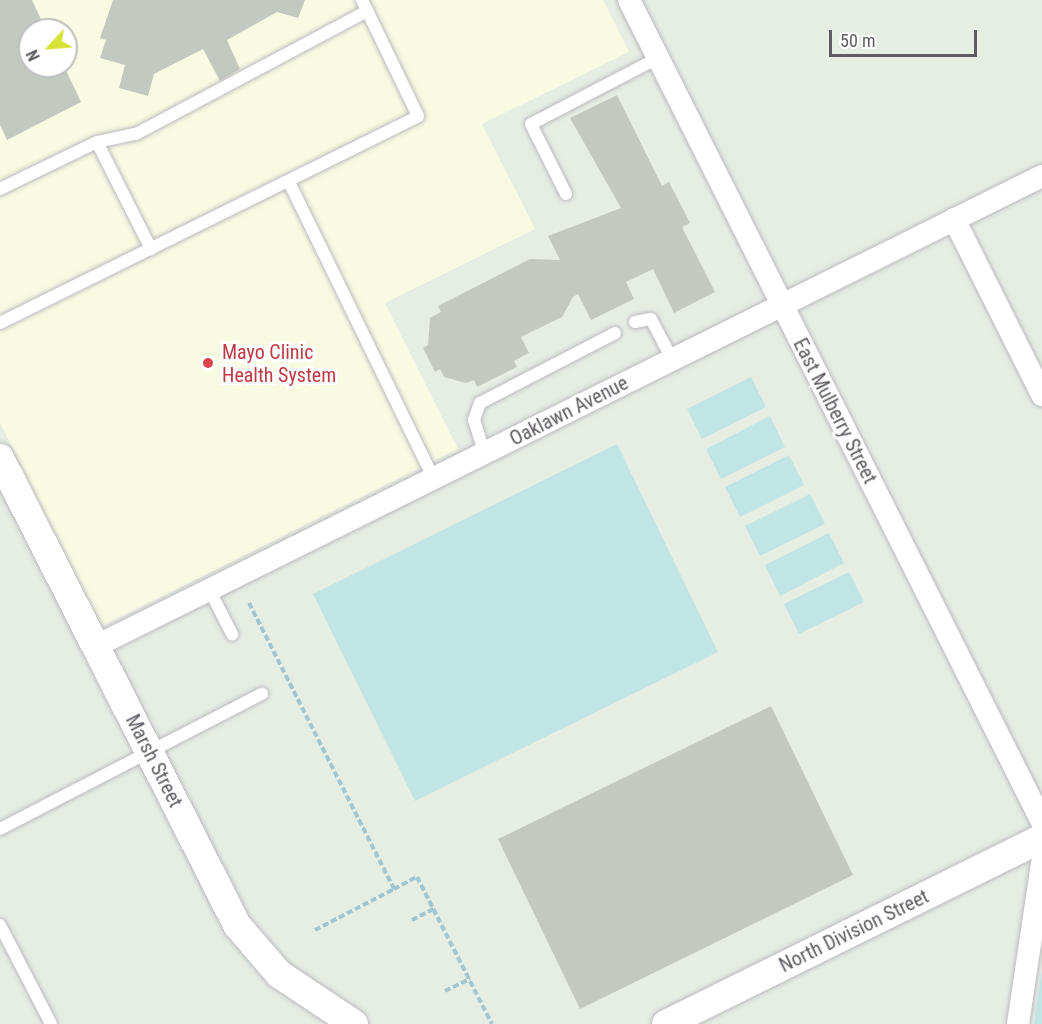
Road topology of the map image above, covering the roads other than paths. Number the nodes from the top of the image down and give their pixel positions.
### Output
1 (629, 0) edge
2 (365, 6) edge
3 (658, 58) junction
4 (97, 142) junction
5 (1042, 176) edge
6 (289, 182) junction
7 (0, 189) edge
8 (566, 194) dead end
9 (954, 219) junction
10 (152, 249) junction
11 (781, 304) junction
12 (0, 322) edge
13 (634, 322) dead end
14 (615, 333) dead end
15 (672, 359) junction
16 (1042, 395) edge
17 (485, 454) junction
18 (0, 458) edge
19 (434, 479) junction
20 (209, 590) junction
21 (232, 634) dead end
22 (96, 646) junction
23 (262, 694) dead end
24 (149, 751) junction
25 (1042, 822) edge
26 (0, 829) edge
27 (1042, 838) edge
28 (1042, 864) edge
29 (0, 925) edge
30 (699, 1016) edge
31 (51, 1024) edge
32 (354, 1024) edge
33 (666, 1024) edge
34 (1018, 1024) edge

1 - 3 street, East Mulberry Street
2 - 4 lane
2 - 6 lane
3 - 8 lane
3 - 11 street, East Mulberry Street
4 - 7 lane
4 - 10 lane
5 - 9 street, Oaklawn Avenue
6 - 10 lane
6 - 19 lane
9 - 11 street, Oaklawn Avenue
9 - 16 street
10 - 12 lane
11 - 15 street, Oaklawn Avenue
11 - 25 street, East Mulberry Street
13 - 15 lane
14 - 17 lane
15 - 17 street, Oaklawn Avenue
17 - 19 street, Oaklawn Avenue
18 - 22 street, Marsh Street
19 - 20 street, Oaklawn Avenue
20 - 21 lane
20 - 22 street, Oaklawn Avenue
22 - 24 street, Marsh Street
23 - 24 lane
24 - 26 lane
24 - 32 street, Marsh Street
27 - 30 street, North Division Street
28 - 34 street
29 - 31 lane
30 - 33 street, North Division Street

